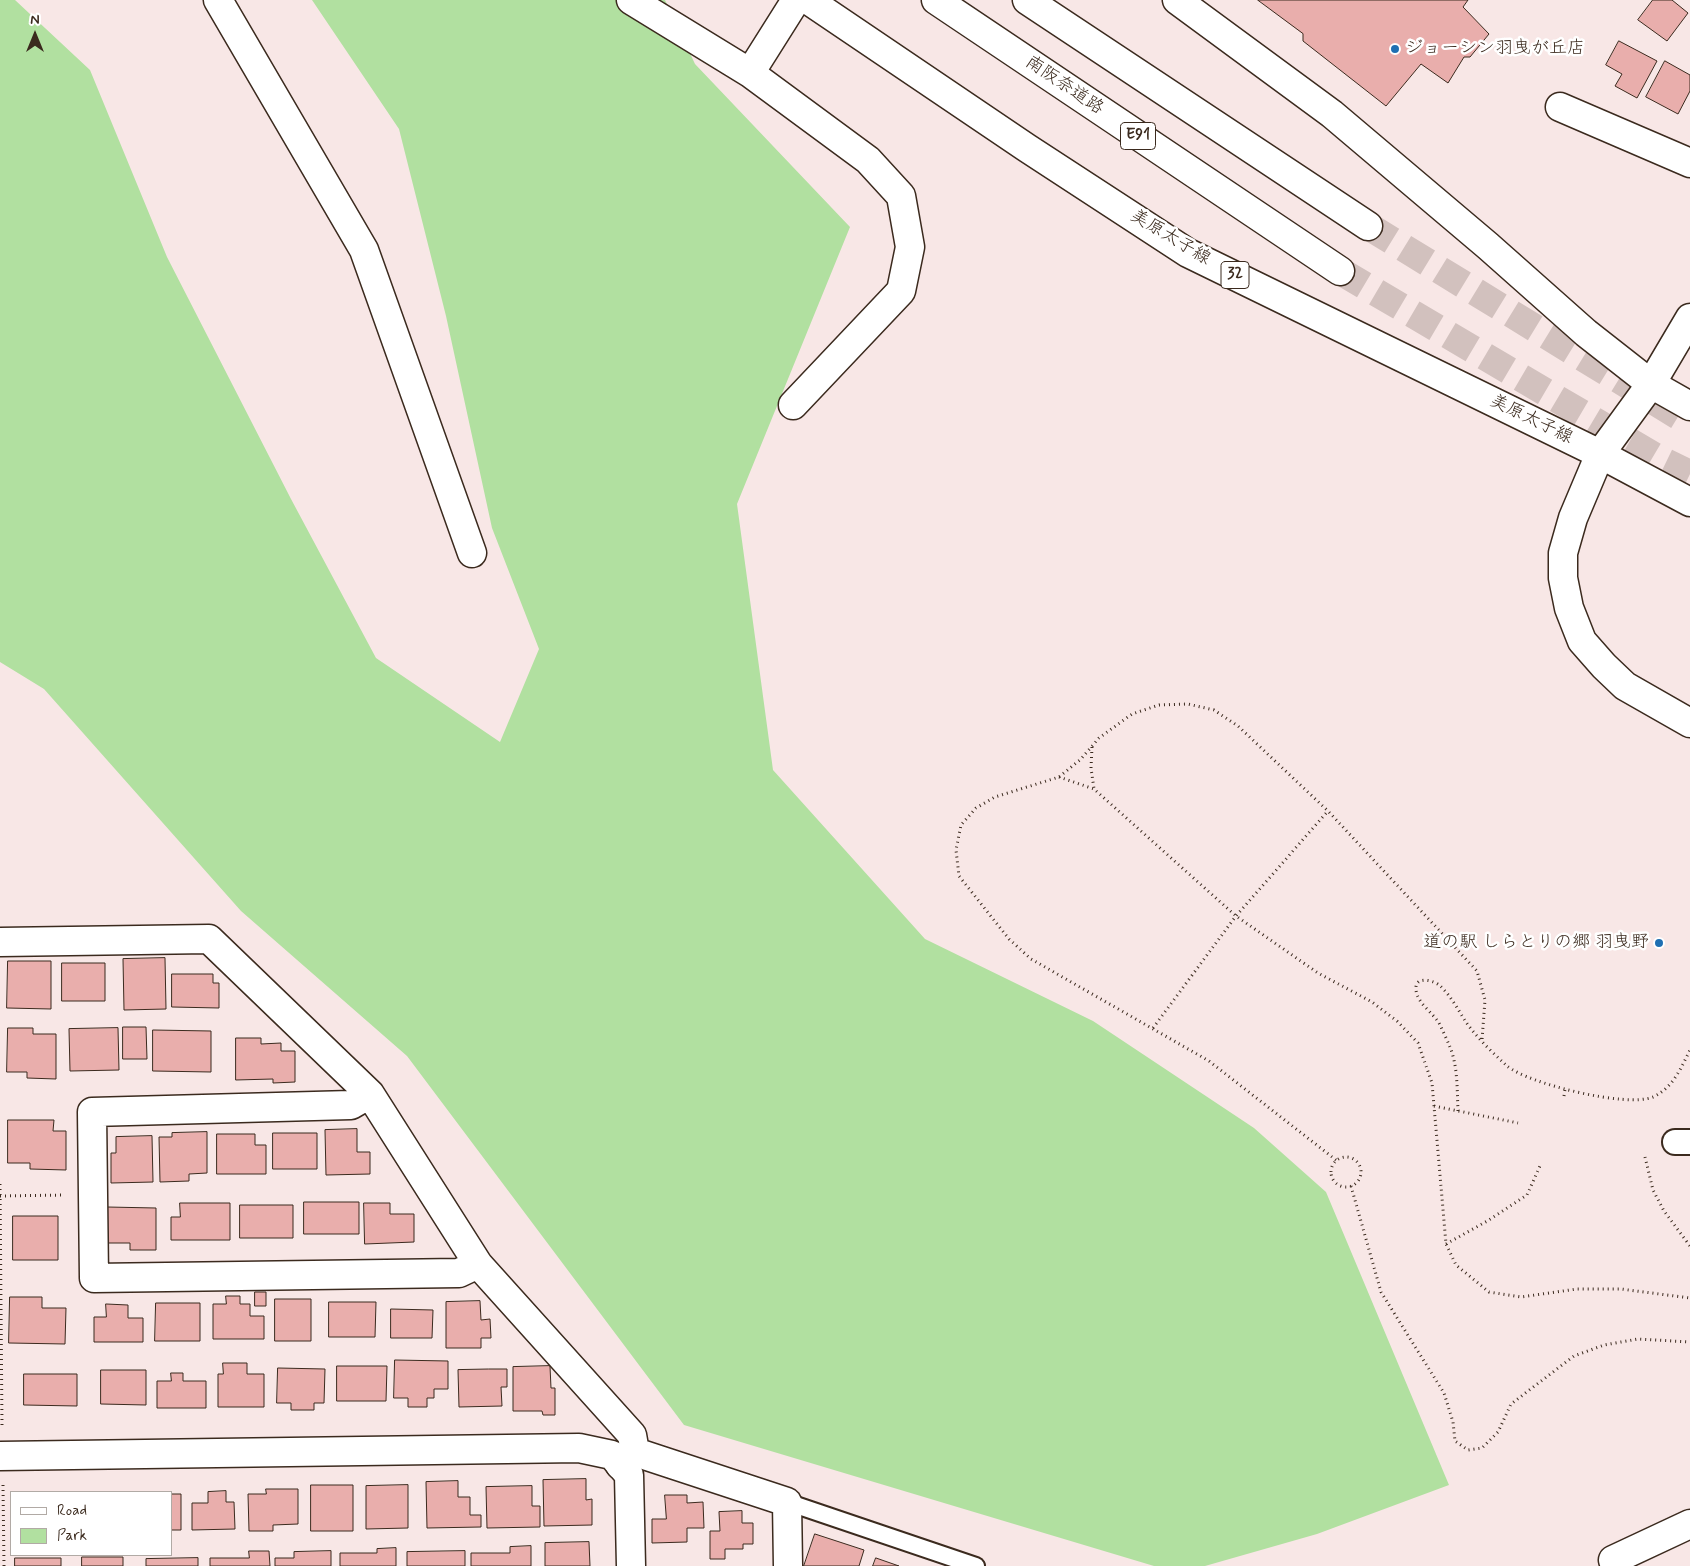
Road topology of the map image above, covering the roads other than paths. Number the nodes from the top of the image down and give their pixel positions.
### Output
1 (218, 0) edge
2 (631, 0) edge
3 (796, 0) edge
4 (808, 0) edge
5 (936, 0) edge
6 (1027, 0) edge
7 (1177, 0) edge
8 (750, 73) junction
9 (1560, 107) dead end
10 (1687, 154) edge
11 (1368, 226) tunnel mouth
12 (1340, 272) tunnel mouth
13 (1690, 318) edge
14 (1651, 384) junction
15 (793, 405) dead end
16 (1690, 406) edge
17 (1600, 454) junction
18 (1690, 502) edge
19 (472, 553) dead end
20 (1690, 724) edge
21 (0, 942) edge
22 (370, 1094) junction
23 (478, 1264) junction
24 (1, 1456) edge
25 (628, 1458) junction
26 (788, 1502) junction
27 (1690, 1524) edge
28 (631, 1566) edge
29 (788, 1566) edge
30 (976, 1566) edge
31 (1615, 1566) edge

1 - 19 main road
2 - 8 main road
3 - 8 main road
4 - 17 main road, 美原太子線 / 32
5 - 12 main road, 南阪奈道路 / E91
6 - 11 main road
7 - 14 main road
8 - 15 main road
9 - 10 main road
13 - 14 main road
14 - 16 main road
14 - 17 main road
17 - 18 main road, 美原太子線 / 32
17 - 20 main road
21 - 22 main road
22 - 23 main road
22 - 23 main road
23 - 25 main road
24 - 25 main road
25 - 26 main road
25 - 28 main road
26 - 29 main road
26 - 30 lane
27 - 31 main road

